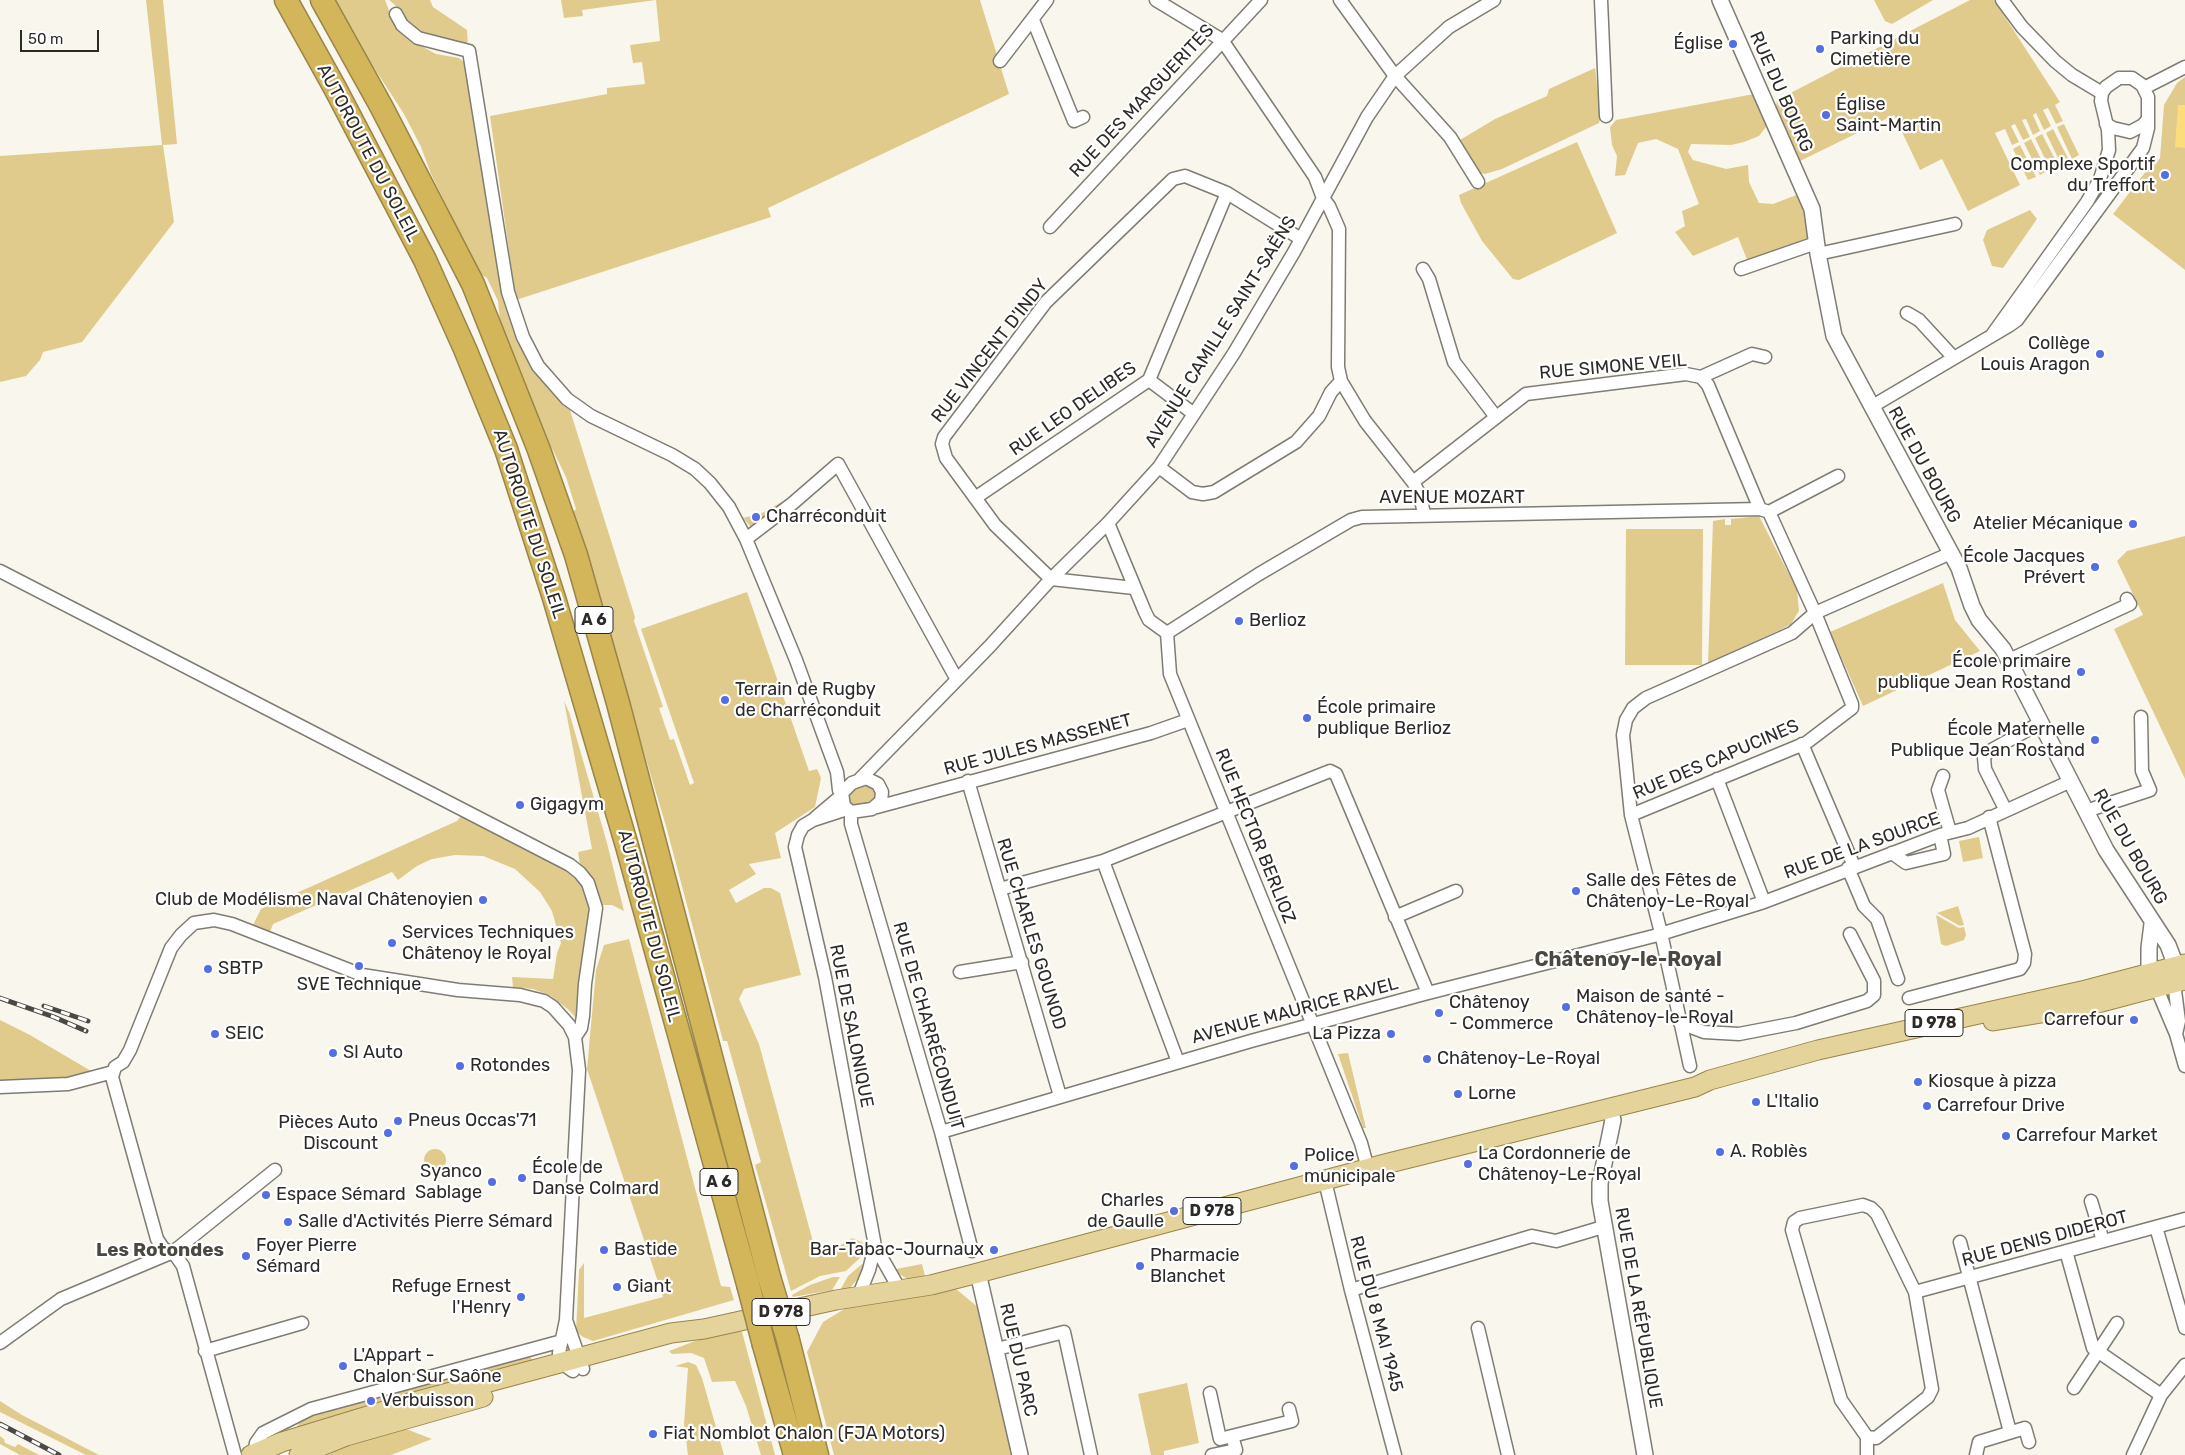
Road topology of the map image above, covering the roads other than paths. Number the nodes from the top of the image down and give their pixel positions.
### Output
1 (286, 0) edge
2 (322, 0) edge
3 (1047, 0) edge
4 (1156, 0) edge
5 (1260, 0) edge
6 (1340, 0) edge
7 (1494, 0) edge
8 (1601, 0) edge
9 (1720, 0) edge
10 (2002, 0) edge
11 (396, 14) dead end
12 (1033, 20) junction
13 (1222, 40) junction
14 (1000, 62) dead end
15 (2185, 67) edge
16 (1395, 76) junction
17 (2144, 88) junction
18 (2102, 93) junction
19 (1606, 116) dead end
20 (1083, 117) dead end
21 (2148, 119) junction
22 (2106, 124) junction
23 (1316, 177) junction
24 (1333, 181) junction
25 (1478, 182) dead end
26 (1227, 193) junction
27 (1323, 198) junction
28 (1955, 224) dead end
29 (1050, 227) dead end
30 (1301, 238) junction
31 (1817, 248) junction
32 (1423, 269) dead end
33 (1741, 270) dead end
34 (1907, 313) dead end
35 (1992, 335) junction
36 (1765, 357) dead end
37 (1954, 358) junction
38 (1702, 377) junction
39 (1150, 380) junction
40 (1341, 381) junction
41 (1871, 407) junction
42 (1194, 414) junction
43 (1496, 417) junction
44 (1159, 467) junction
45 (1838, 476) dead end
46 (1413, 482) junction
47 (974, 498) junction
48 (1765, 510) junction
49 (1424, 514) junction
50 (1108, 524) junction
51 (746, 538) junction
52 (1951, 553) junction
53 (0, 570) edge
54 (1051, 579) junction
55 (1134, 588) junction
56 (2127, 599) dead end
57 (1815, 613) junction
58 (1167, 633) junction
59 (2009, 660) junction
60 (956, 678) junction
61 (2141, 717) dead end
62 (1188, 720) junction
63 (2040, 723) junction
64 (1802, 744) junction
65 (876, 760) junction
66 (837, 772) junction
67 (1943, 776) dead end
68 (1717, 779) junction
69 (856, 781) junction
70 (968, 781) junction
71 (2071, 781) junction
72 (880, 788) junction
73 (842, 795) junction
74 (896, 801) junction
75 (877, 807) junction
76 (849, 810) junction
77 (2005, 810) junction
78 (1227, 811) junction
79 (2086, 811) junction
80 (1631, 815) junction
81 (1989, 817) junction
82 (813, 820) junction
83 (1945, 834) junction
84 (1892, 853) junction
85 (1103, 861) junction
86 (1851, 867) junction
87 (1000, 889) junction
88 (1456, 891) dead end
89 (1764, 902) junction
90 (1395, 917) junction
91 (2152, 924) junction
92 (1661, 934) junction
93 (1850, 934) dead end
94 (1022, 962) junction
95 (960, 972) dead end
96 (2171, 976) edge
97 (1898, 978) dead end
98 (1428, 992) junction
99 (1909, 998) dead end
100 (1680, 1024) junction
101 (1313, 1025) junction
102 (2176, 1034) junction
103 (575, 1037) junction
104 (1178, 1062) junction
105 (1690, 1066) dead end
106 (2185, 1066) edge
107 (113, 1072) junction
108 (0, 1087) edge
109 (1060, 1096) junction
110 (1609, 1108) junction
111 (941, 1132) junction
112 (1368, 1169) junction
113 (275, 1170) dead end
114 (1325, 1181) junction
115 (2091, 1201) dead end
116 (2185, 1219) edge
117 (2156, 1227) junction
118 (1603, 1228) junction
119 (2102, 1241) junction
120 (1960, 1242) dead end
121 (875, 1246) junction
122 (972, 1251) dead end
123 (2066, 1251) junction
124 (173, 1252) junction
125 (887, 1267) junction
126 (869, 1270) junction
127 (978, 1273) junction
128 (1969, 1277) junction
129 (900, 1290) junction
130 (1351, 1290) junction
131 (1915, 1292) junction
132 (858, 1296) junction
133 (566, 1320) junction
134 (302, 1322) dead end
135 (2116, 1323) dead end
136 (1478, 1328) dead end
137 (2185, 1328) edge
138 (562, 1341) junction
139 (0, 1343) edge
140 (997, 1348) junction
141 (205, 1351) junction
142 (2097, 1352) junction
143 (574, 1365) junction
144 (2185, 1365) edge
145 (2074, 1388) dead end
146 (1210, 1393) dead end
147 (2161, 1395) junction
148 (1289, 1409) dead end
149 (2010, 1432) junction
150 (1232, 1436) junction
151 (1867, 1437) junction
152 (2029, 1442) dead end
153 (247, 1455) edge
154 (299, 1455) edge
155 (794, 1455) edge
156 (817, 1455) edge
157 (1020, 1455) edge
158 (1091, 1455) edge
159 (1212, 1455) edge
160 (1395, 1455) edge
161 (1508, 1455) edge
162 (1645, 1455) edge
163 (1867, 1455) edge
164 (1976, 1455) edge
165 (2133, 1455) edge

1 - 155 highway, AUTOROUTE DU SOLEIL / A 6, bridge
2 - 156 highway, AUTOROUTE DU SOLEIL / A 6, bridge
3 - 12 street
4 - 13 street
5 - 13 street, RUE DES MARGUERITES
6 - 16 street
7 - 16 street, AVENUE CAMILLE SAINT-SAËNS
8 - 19 street
9 - 31 street, RUE DU BOURG
10 - 18 street
11 - 51 street
12 - 14 street
12 - 20 street
13 - 23 street
13 - 29 street, RUE DES MARGUERITES
15 - 17 street
16 - 24 street, AVENUE CAMILLE SAINT-SAËNS
16 - 25 street
17 - 18 street
17 - 21 street
18 - 22 street
21 - 22 street
21 - 35 street
22 - 35 street
23 - 24 street
23 - 27 street
24 - 27 street, AVENUE CAMILLE SAINT-SAËNS
26 - 30 street, RUE VINCENT D'INDY
26 - 39 street, RUE LEO DELIBES
26 - 47 street, RUE VINCENT D'INDY
27 - 30 street, AVENUE CAMILLE SAINT-SAËNS
27 - 40 street
28 - 31 street
30 - 42 street, AVENUE CAMILLE SAINT-SAËNS
31 - 33 street
31 - 41 street, RUE DU BOURG
32 - 43 street
34 - 37 street
35 - 37 street
36 - 38 street
37 - 41 street
38 - 43 street, RUE SIMONE VEIL
38 - 48 street, RUE SIMONE VEIL
39 - 42 street
39 - 47 street, RUE LEO DELIBES
40 - 44 street
40 - 46 street
41 - 52 street, RUE DU BOURG
42 - 44 street, AVENUE CAMILLE SAINT-SAËNS
43 - 46 street, RUE SIMONE VEIL
44 - 50 street, AVENUE CAMILLE SAINT-SAËNS
45 - 48 street
46 - 49 street
47 - 54 street, RUE VINCENT D'INDY
48 - 49 street, AVENUE MOZART
48 - 57 street, RUE SIMONE VEIL
49 - 58 street, AVENUE MOZART
50 - 54 street, AVENUE CAMILLE SAINT-SAËNS
50 - 55 street
51 - 60 street
51 - 66 street
52 - 57 street
52 - 59 street, RUE DU BOURG
53 - 103 street
54 - 55 street
54 - 60 street, AVENUE CAMILLE SAINT-SAËNS
55 - 58 street
56 - 59 street
57 - 64 street, RUE DES CAPUCINES
57 - 80 street
58 - 62 street, RUE HECTOR BERLIOZ
59 - 63 street, RUE DU BOURG
60 - 65 street, AVENUE CAMILLE SAINT-SAËNS
61 - 79 street
62 - 70 street, RUE JULES MASSENET
62 - 78 street, RUE HECTOR BERLIOZ
63 - 71 street, RUE DU BOURG
63 - 77 street
64 - 68 street, RUE DES CAPUCINES
64 - 86 street
65 - 69 street, AVENUE CAMILLE SAINT-SAËNS
65 - 72 street
66 - 69 street
66 - 73 street
67 - 83 street
68 - 80 street, RUE DES CAPUCINES
68 - 89 street
69 - 72 street
69 - 73 street
70 - 74 street, RUE JULES MASSENET
70 - 87 street, RUE CHARLES GOUNOD
71 - 77 street, RUE DE LA SOURCE
71 - 79 street, RUE DU BOURG
72 - 74 street
72 - 75 street
73 - 76 street
73 - 82 street, RUE DE SALONIQUE
74 - 75 street, RUE JULES MASSENET
75 - 76 street
76 - 82 street
76 - 111 street, RUE DE CHARRÉCONDUIT
77 - 81 street, RUE DE LA SOURCE
78 - 85 street
78 - 90 street
78 - 101 street, RUE HECTOR BERLIOZ
79 - 91 street, RUE DU BOURG
80 - 92 street
81 - 83 street, RUE DE LA SOURCE
81 - 99 street
82 - 121 street, RUE DE SALONIQUE
83 - 84 street, RUE DE LA SOURCE
83 - 84 street
84 - 86 street, RUE DE LA SOURCE
85 - 87 street
85 - 104 street
86 - 89 street, RUE DE LA SOURCE
86 - 97 street
87 - 94 street, RUE CHARLES GOUNOD
88 - 90 street
89 - 92 street, RUE DE LA SOURCE
90 - 98 street
91 - 96 street, RUE DU BOURG
91 - 96 street, RUE DU BOURG
92 - 98 street, AVENUE MAURICE RAVEL
92 - 100 street
93 - 100 street
94 - 95 street
94 - 109 street, RUE CHARLES GOUNOD
96 - 102 street
96 - 102 street
96 - 110 main road, D 978
98 - 101 street, AVENUE MAURICE RAVEL
100 - 105 street
101 - 104 street, AVENUE MAURICE RAVEL
101 - 112 street, RUE HECTOR BERLIOZ
102 - 106 street
103 - 107 street
103 - 133 street
104 - 109 street, AVENUE MAURICE RAVEL
107 - 108 street
107 - 124 street
109 - 111 street, AVENUE MAURICE RAVEL
110 - 112 main road, D 978
110 - 118 street, RUE DE LA RÉPUBLIQUE
111 - 122 street, RUE DE CHARRÉCONDUIT
112 - 114 main road, D 978
113 - 124 street
114 - 127 main road, D 978
114 - 130 street, RUE DU 8 MAI 1945
115 - 119 street
116 - 117 street, RUE DENIS DIDEROT
117 - 119 street, RUE DENIS DIDEROT
117 - 137 street
118 - 130 street
118 - 162 street, RUE DE LA RÉPUBLIQUE
119 - 123 street, RUE DENIS DIDEROT
120 - 128 street
121 - 125 street, RUE DE SALONIQUE
121 - 126 street, RUE DE SALONIQUE
123 - 128 street, RUE DENIS DIDEROT
123 - 142 street
124 - 139 street
124 - 141 street
125 - 126 street
125 - 129 street, RUE DE SALONIQUE
126 - 132 street, RUE DE SALONIQUE
127 - 129 main road, D 978
127 - 140 street, RUE DU PARC
128 - 131 street, RUE DENIS DIDEROT
128 - 149 street
129 - 132 main road, D 978
130 - 160 street, RUE DU 8 MAI 1945
131 - 151 street
131 - 151 street
132 - 143 main road, D 978
133 - 138 street
133 - 143 street
134 - 141 street
135 - 142 street
136 - 161 street
138 - 143 street
138 - 153 street
140 - 157 street, RUE DU PARC
140 - 158 street
141 - 153 street
142 - 145 street
142 - 147 street
143 - 153 main road, D 978
143 - 154 main road, D 978
144 - 147 street
146 - 150 street
147 - 165 street
148 - 150 street
149 - 152 street
149 - 164 street
150 - 159 street
151 - 163 street

